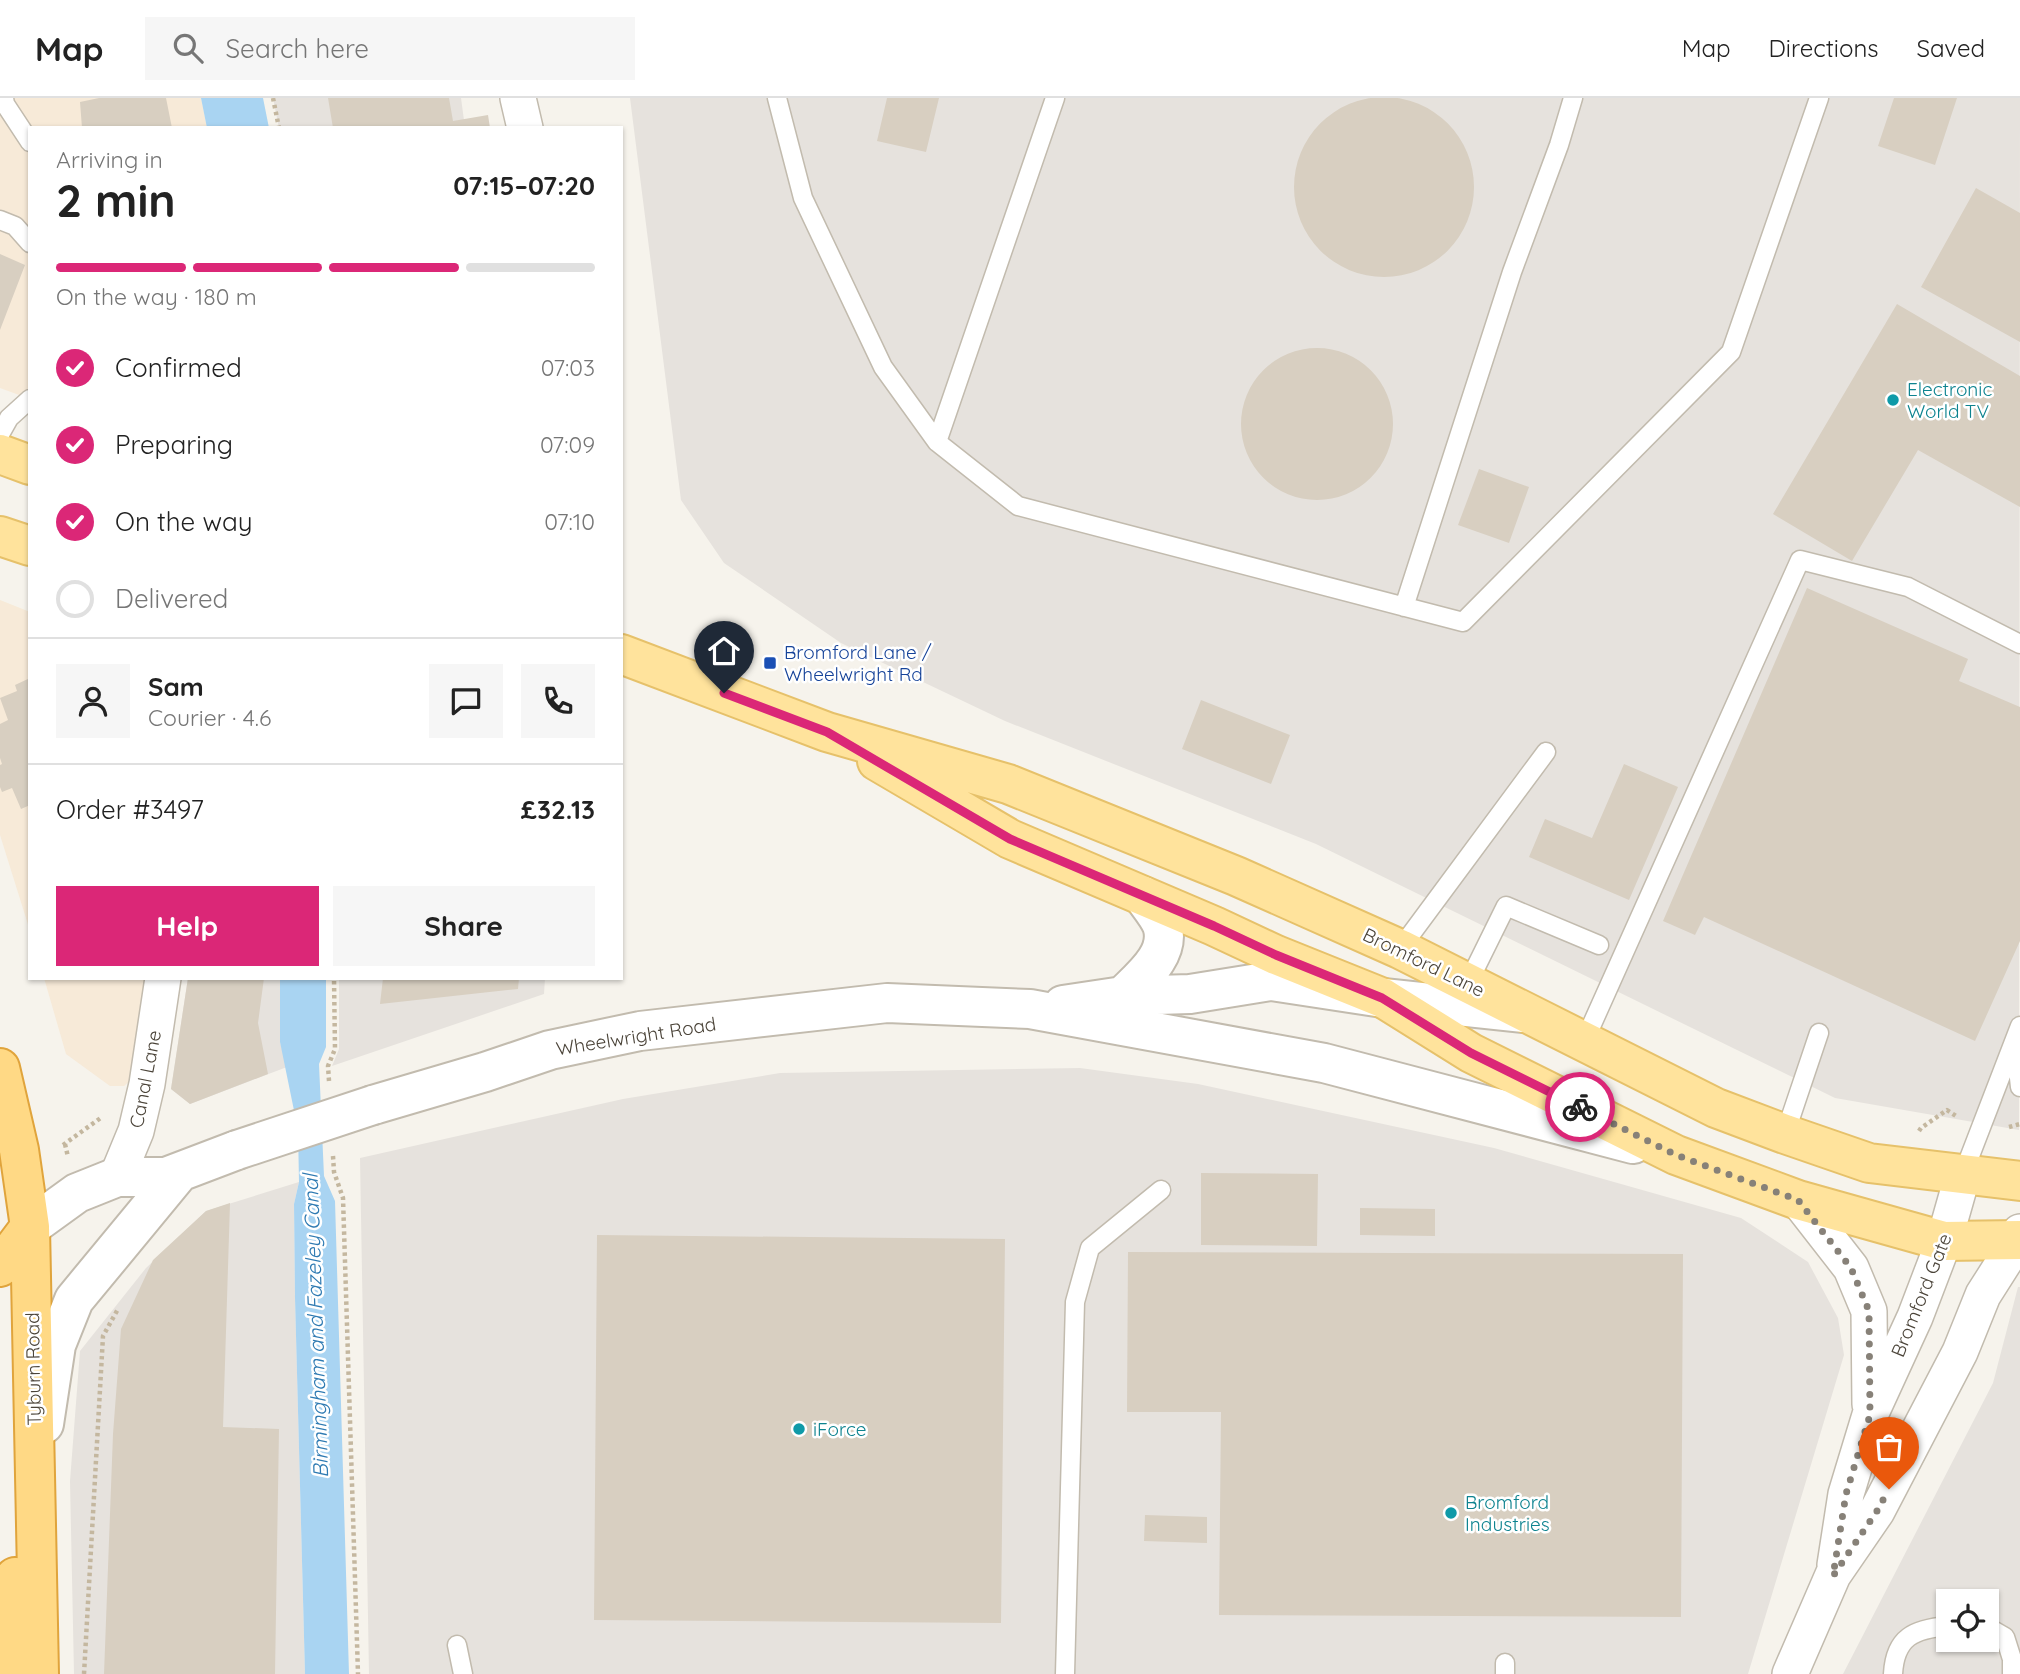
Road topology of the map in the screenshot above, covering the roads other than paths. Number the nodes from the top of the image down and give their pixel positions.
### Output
1 (4, 98) edge
2 (518, 98) edge
3 (777, 98) edge
4 (1055, 98) edge
5 (1573, 98) edge
6 (1819, 98) edge
7 (525, 126) edge
8 (28, 139) edge
9 (0, 220) edge
10 (28, 241) edge
11 (28, 401) edge
12 (0, 434) edge
13 (937, 442) junction
14 (0, 454) edge
15 (28, 464) edge
16 (0, 536) edge
17 (28, 545) edge
18 (1404, 607) junction
19 (2020, 644) edge
20 (623, 655) edge
21 (827, 732) junction
22 (1546, 752) dead end
23 (1143, 896) junction
24 (1599, 946) dead end
25 (1400, 948) junction
26 (163, 980) edge
27 (1468, 983) junction
28 (1123, 996) junction
29 (1382, 998) junction
30 (1030, 1009) junction
31 (1528, 1013) junction
32 (2018, 1032) edge
33 (1819, 1033) dead end
34 (1584, 1042) junction
35 (0, 1068) edge
36 (2020, 1087) edge
37 (1785, 1134) junction
38 (1676, 1155) junction
39 (178, 1174) junction
40 (1963, 1174) junction
41 (117, 1177) junction
42 (2020, 1181) edge
43 (1161, 1190) dead end
44 (1798, 1200) junction
45 (30, 1227) junction
46 (2019, 1237) edge
47 (1944, 1241) junction
48 (0, 1267) edge
49 (1870, 1415) junction
50 (36, 1479) junction
51 (1833, 1576) junction
52 (1936, 1628) edge
53 (1999, 1634) edge
54 (457, 1645) dead end
55 (9, 1674) edge
56 (39, 1674) edge
57 (463, 1674) edge
58 (1065, 1674) edge
59 (1790, 1674) edge
60 (1893, 1674) edge
61 (2012, 1674) edge

1 - 8 lane
2 - 7 street
3 - 13 lane
4 - 13 lane
5 - 18 lane
6 - 18 lane
9 - 10 lane
11 - 12 lane
13 - 18 lane
14 - 15 main road
16 - 17 main road
19 - 34 lane
20 - 21 main road, Bromford Lane
21 - 23 main road, Bromford Lane
21 - 25 main road, Bromford Lane
22 - 25 lane
23 - 28 street
23 - 29 main road, Bromford Lane
24 - 27 lane
25 - 27 main road, Bromford Lane
26 - 41 street, Canal Lane
27 - 31 main road, Bromford Lane
28 - 29 street
28 - 30 street
29 - 31 street
29 - 38 main road, Bromford Lane
30 - 38 street
30 - 39 street, Wheelwright Road, bridge
31 - 34 main road, Bromford Lane
32 - 36 lane
32 - 40 lane
33 - 37 lane
34 - 37 main road, Bromford Lane
35 - 45 highway, Tyburn Road
37 - 40 main road, Bromford Lane
38 - 44 main road, Bromford Lane
39 - 41 street, Wheelwright Road
39 - 50 street, Wheelwright Road
40 - 42 main road, Bromford Lane
40 - 47 street, Bromford Gate
41 - 45 street, Wheelwright Road
43 - 58 lane
44 - 47 main road, Bromford Lane
44 - 49 street
45 - 48 highway
45 - 50 highway, Tyburn Road
46 - 47 main road, Bromford Lane
46 - 51 street, Bromford Gate
47 - 49 street, Bromford Gate
49 - 51 street, Bromford Gate
50 - 55 highway
50 - 56 highway, Tyburn Road
51 - 59 street, Bromford Gate
52 - 60 lane
53 - 61 lane
54 - 57 lane

